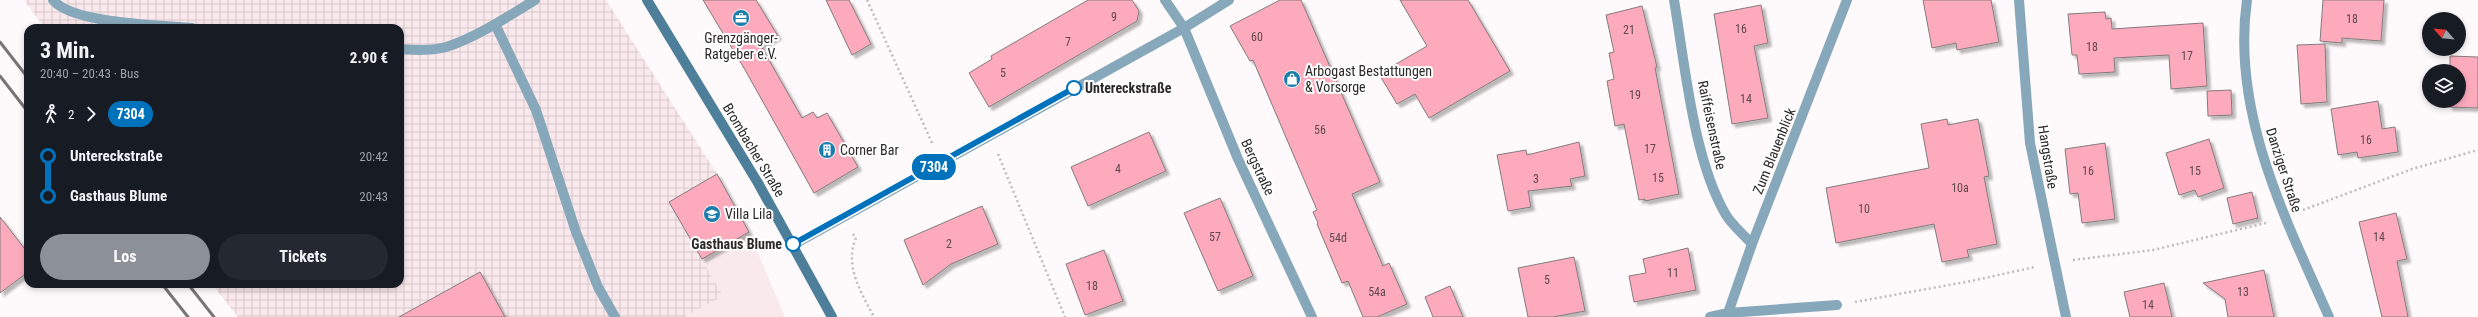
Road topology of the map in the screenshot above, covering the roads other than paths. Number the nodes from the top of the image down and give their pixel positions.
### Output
1 (53, 0) edge
2 (535, 0) edge
3 (647, 0) edge
4 (1165, 0) edge
5 (1229, 0) edge
6 (1674, 0) edge
7 (1847, 0) edge
8 (2019, 0) edge
9 (2247, 0) edge
10 (153, 24) edge
11 (495, 24) junction
12 (1184, 28) junction
13 (404, 49) edge
14 (793, 244) junction
15 (1752, 244) junction
16 (1837, 305) road end
17 (1729, 315) edge
18 (615, 317) edge
19 (832, 317) edge
20 (1312, 317) edge
21 (1710, 317) edge
22 (2066, 317) edge
23 (2329, 317) edge

1 - 10 street
2 - 11 street
3 - 14 main road, Brombacher Straße
4 - 12 street, Bergstraße
5 - 12 street
6 - 15 street, Raiffeisenstraße
7 - 15 street, Zum Blauenblick
8 - 22 street, Hangstraße
9 - 23 street, Danziger Straße
11 - 13 street
11 - 18 street
12 - 14 street
12 - 20 street, Bergstraße
14 - 19 main road, Brombacher Straße
15 - 17 street, Zum Blauenblick
16 - 17 street
17 - 21 street

